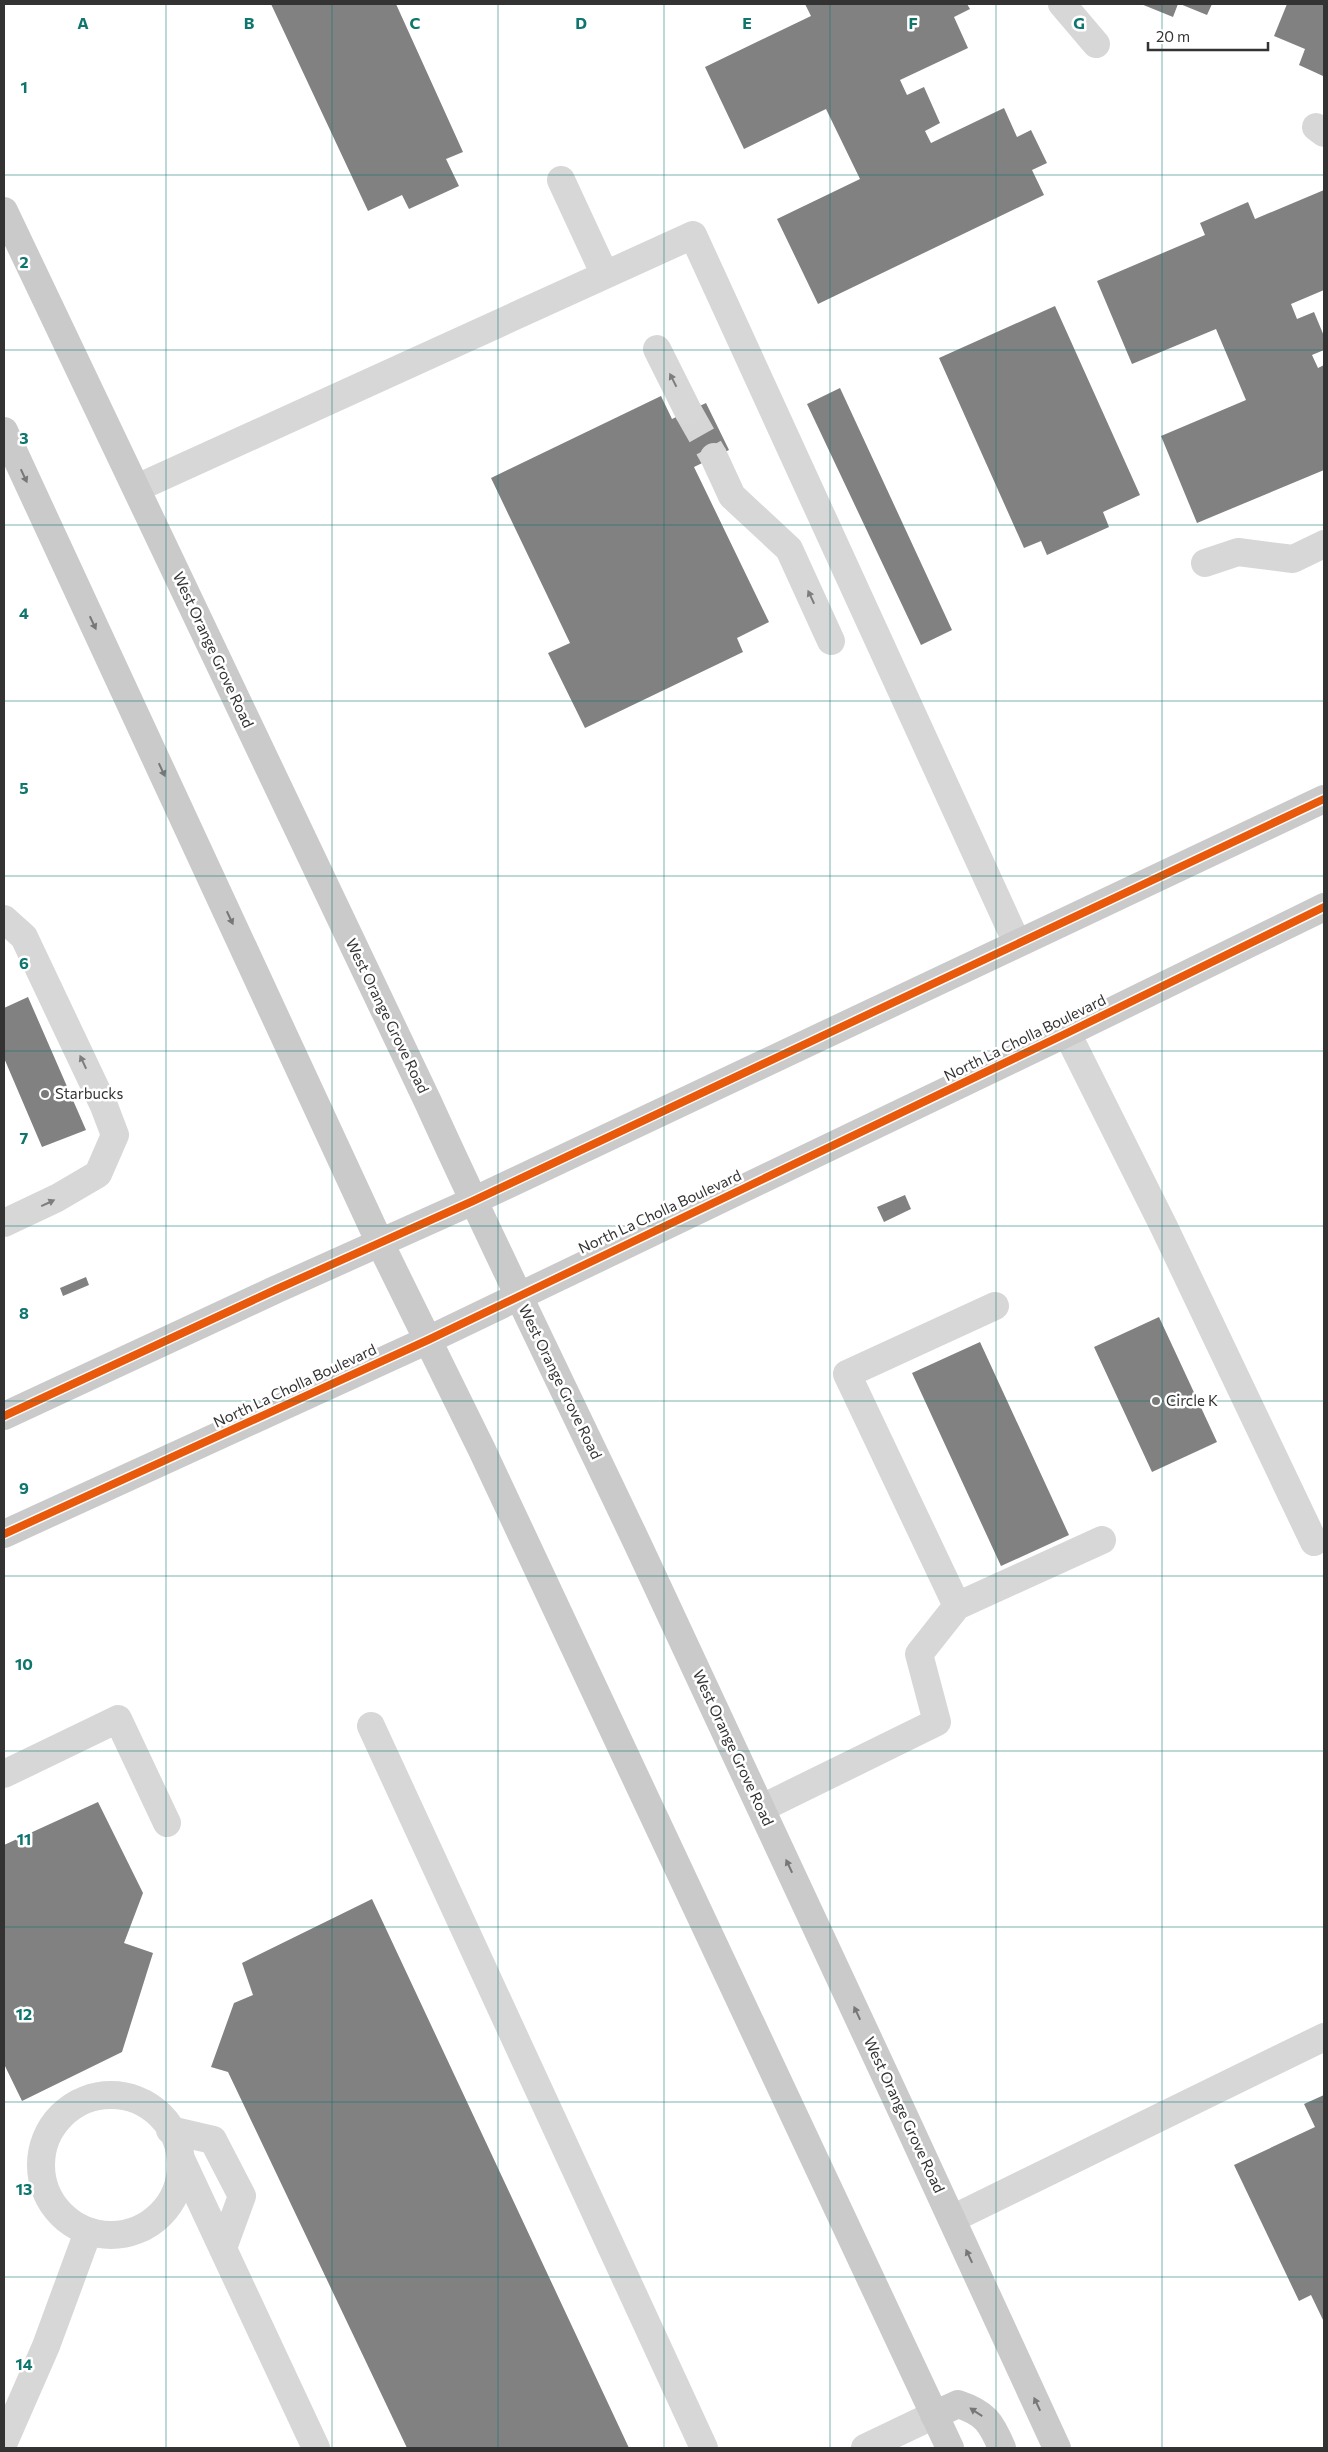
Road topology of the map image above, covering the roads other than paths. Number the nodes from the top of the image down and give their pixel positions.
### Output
1 (1062, 4) edge
2 (1096, 44) dead end
3 (561, 180) dead end
4 (4, 211) edge
5 (605, 275) junction
6 (658, 350) dead end
7 (688, 411) tunnel mouth
8 (4, 431) edge
9 (714, 458) tunnel mouth
10 (137, 488) junction
11 (1324, 544) edge
12 (1205, 563) dead end
13 (831, 641) dead end
14 (1324, 799) edge
15 (1324, 906) edge
16 (4, 919) edge
17 (1017, 943) junction
18 (1068, 1033) junction
19 (473, 1201) junction
20 (4, 1224) edge
21 (380, 1243) junction
22 (518, 1295) junction
23 (994, 1306) dead end
24 (428, 1340) junction
25 (4, 1416) edge
26 (4, 1534) edge
27 (1102, 1540) dead end
28 (1314, 1542) dead end
29 (957, 1606) junction
30 (371, 1726) dead end
31 (4, 1774) edge
32 (762, 1808) junction
33 (167, 1823) dead end
34 (1324, 2037) edge
35 (170, 2130) junction
36 (181, 2159) junction
37 (952, 2219) junction
38 (88, 2232) junction
39 (223, 2248) junction
40 (934, 2415) junction
41 (4, 2442) edge
42 (316, 2448) edge
43 (704, 2448) edge
44 (865, 2448) edge
45 (950, 2448) edge
46 (1002, 2448) edge
47 (1057, 2448) edge

1 - 2 lane
3 - 5 lane
4 - 10 main road, West Orange Grove Road
5 - 10 lane
5 - 17 lane
7 -> 6 lane
8 -> 21 main road
13 -> 9 lane
10 - 19 main road, West Orange Grove Road
11 - 12 lane
14 - 17 main road
15 - 18 main road, North La Cholla Boulevard
20 -> 16 lane
17 - 19 main road
18 - 22 main road, North La Cholla Boulevard
18 - 28 lane
19 - 21 main road
19 - 22 main road, West Orange Grove Road
21 - 24 main road
21 - 25 main road
22 - 24 main road, North La Cholla Boulevard
22 - 32 main road, West Orange Grove Road
23 - 29 lane
24 - 26 main road, North La Cholla Boulevard
24 - 40 main road
27 - 29 lane
29 - 32 lane
30 - 43 lane
31 - 33 lane
37 -> 32 main road, West Orange Grove Road
34 - 37 lane
35 - 36 lane
35 - 38 lane
35 - 39 lane
36 - 38 lane
36 - 39 lane
47 -> 37 main road, West Orange Grove Road
38 - 41 lane
39 - 42 lane
40 - 44 lane
40 - 45 main road
46 -> 40 main road

